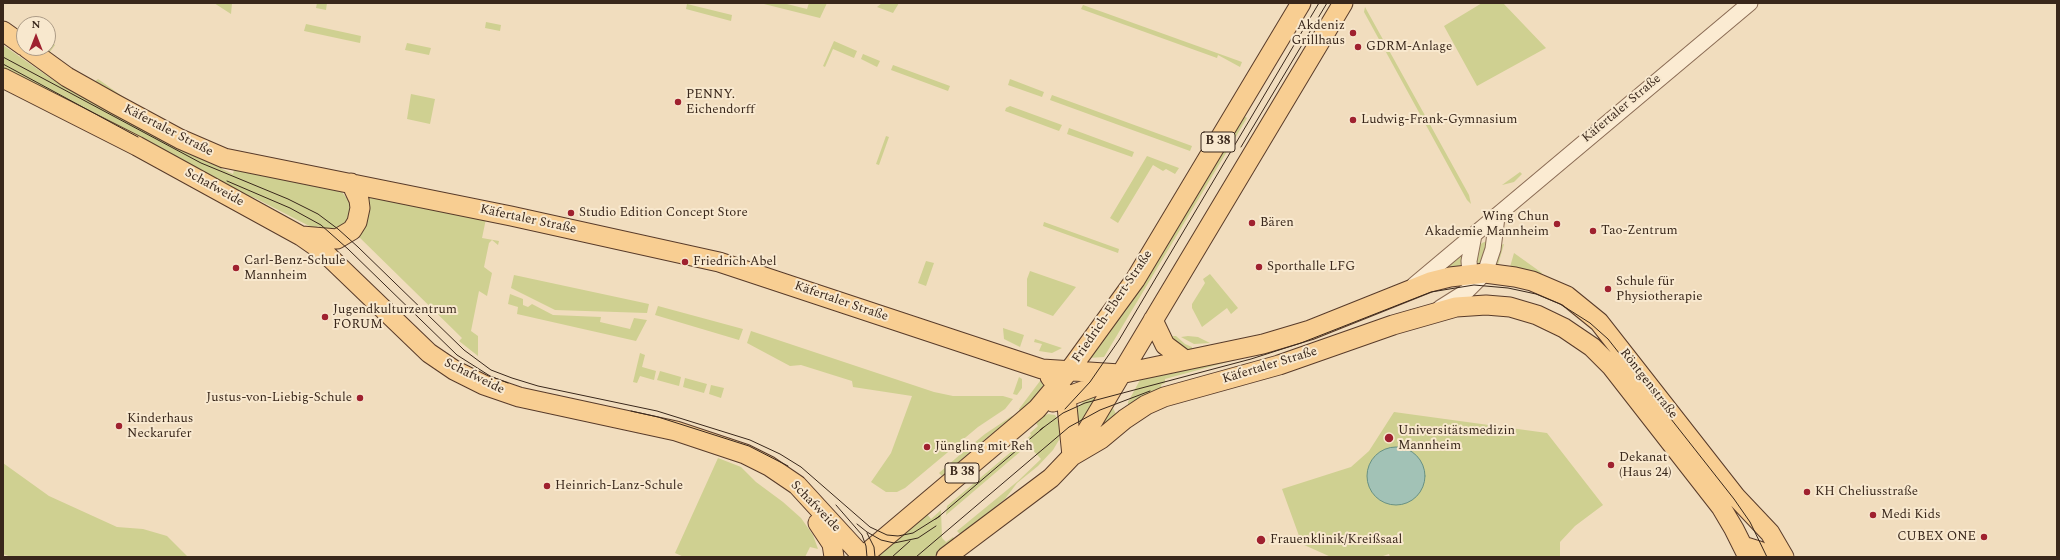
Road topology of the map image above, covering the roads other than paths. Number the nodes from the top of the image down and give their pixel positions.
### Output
1 (1301, 3) edge
2 (1343, 3) edge
3 (1750, 3) edge
4 (3, 31) edge
5 (16, 40) edge
6 (38, 56) edge
7 (3, 78) edge
8 (351, 183) junction
9 (1497, 217) junction
10 (1474, 235) junction
11 (301, 236) junction
12 (1476, 277) junction
13 (1407, 291) junction
14 (1486, 305) junction
15 (1434, 314) junction
16 (1153, 320) junction
17 (1185, 360) junction
18 (1120, 374) junction
19 (1064, 384) junction
20 (1072, 456) junction
21 (769, 466) junction
22 (1745, 552) edge
23 (834, 557) edge
24 (863, 557) edge
25 (946, 557) edge
26 (1768, 557) edge
27 (1784, 557) edge

1 - 19 main road, Friedrich-Ebert-Straße / B 38
2 - 16 main road, B 38
3 - 9 street, Käfertaler Straße
4 - 5 main road
6 - 8 main road, Käfertaler Straße
7 - 11 main road, Schafweide
8 - 11 main road
8 - 19 main road, Käfertaler Straße
9 - 10 street, Käfertaler Straße
9 - 12 street
10 - 12 street
10 - 13 street, Käfertaler Straße
11 - 21 main road, Schafweide
12 - 13 main road, Käfertaler Straße
12 - 14 street
12 - 15 street, Käfertaler Straße
12 - 27 main road, Röntgenstraße
13 - 17 main road, Käfertaler Straße
14 - 15 main road, Röntgenstraße
14 - 22 main road, Röntgenstraße
15 - 20 main road, Käfertaler Straße
16 - 17 main road
16 - 18 main road, B 38
17 - 18 main road, Käfertaler Straße
18 - 19 main road, Käfertaler Straße
18 - 19 main road
18 - 20 main road, B 38
19 - 20 main road
19 - 24 main road, B 38
20 - 25 main road, B 38
21 - 23 main road
21 - 24 main road, Schafweide
22 - 26 main road

